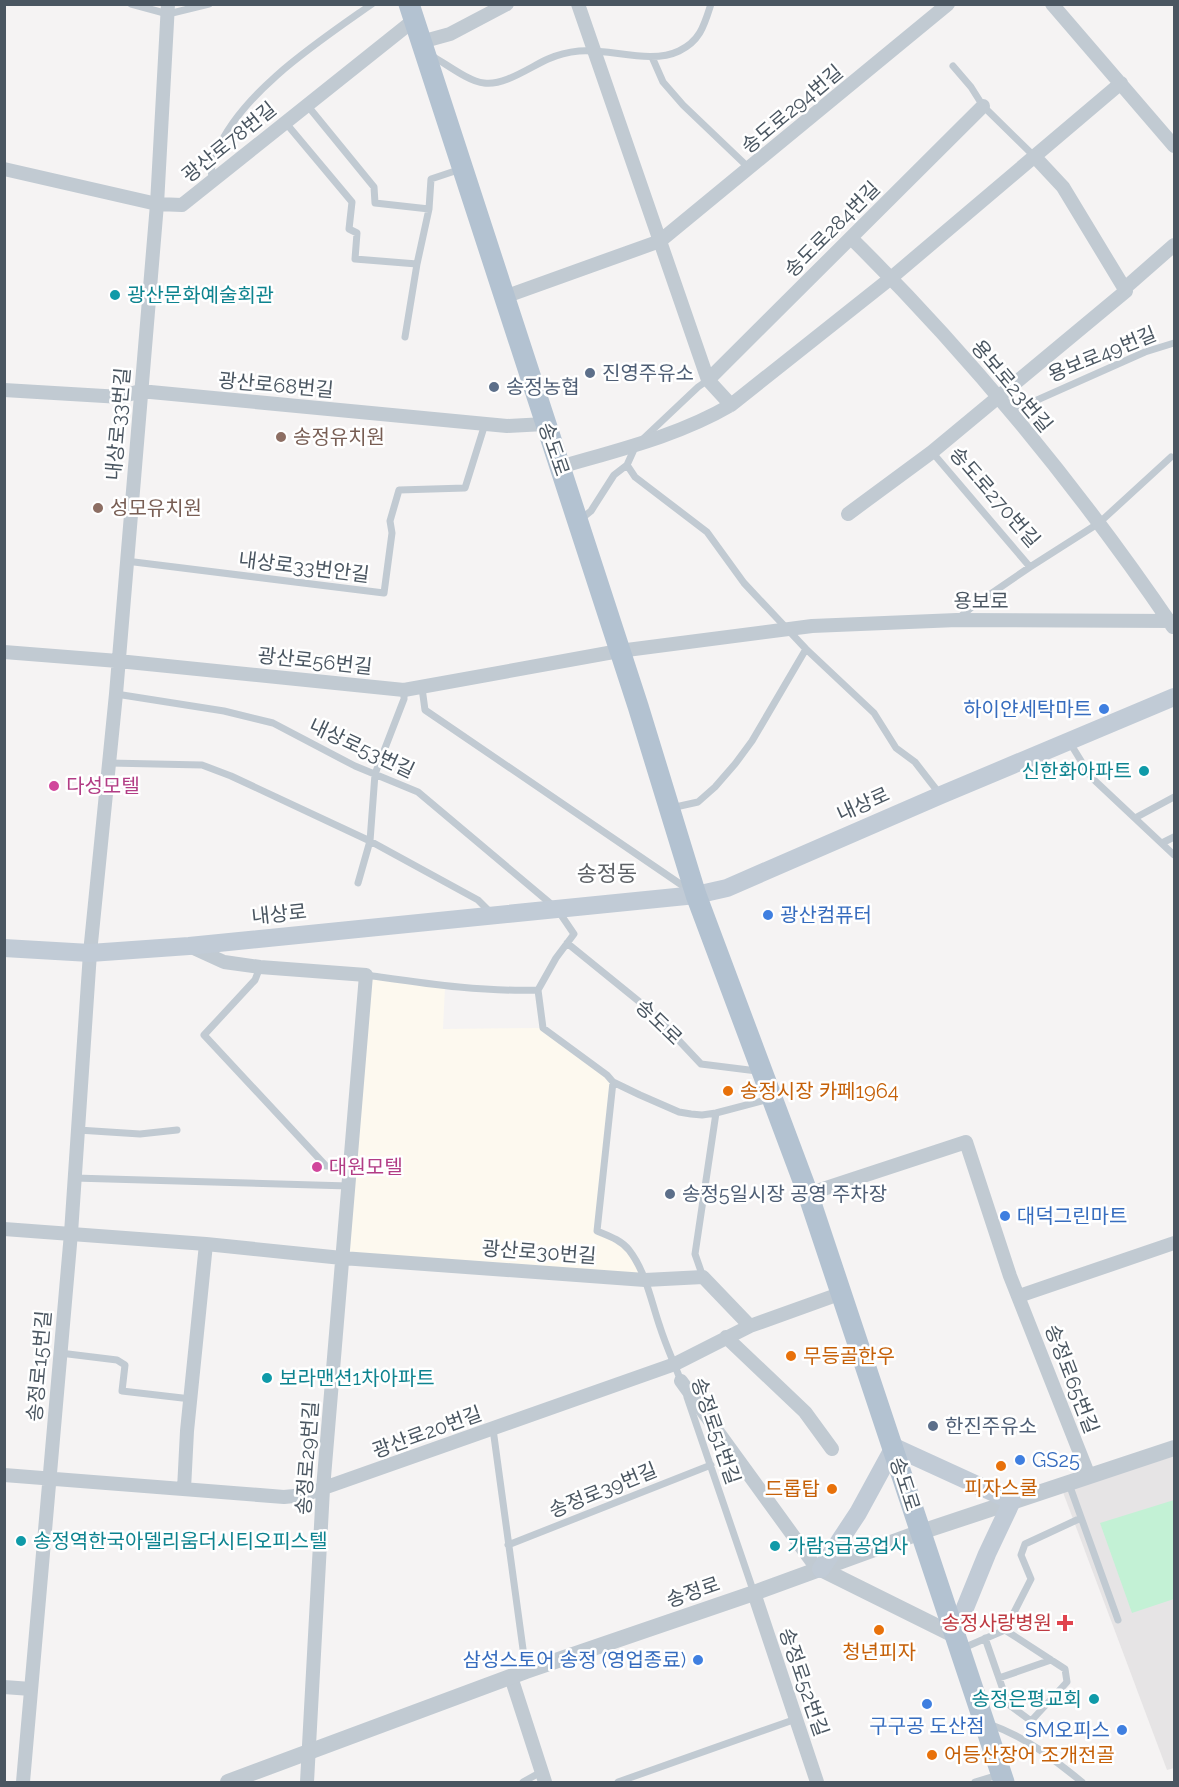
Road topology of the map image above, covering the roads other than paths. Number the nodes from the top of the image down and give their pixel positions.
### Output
1 (131, 4) edge
2 (209, 4) edge
3 (372, 4) edge
4 (507, 4) edge
5 (578, 4) edge
6 (711, 4) edge
7 (948, 4) edge
8 (1052, 4) edge
9 (168, 9) edge
10 (411, 12) edge
11 (423, 47) junction
12 (594, 51) junction
13 (652, 57) junction
14 (953, 66) dead end
15 (1121, 83) junction
16 (307, 105) junction
17 (983, 106) junction
18 (285, 122) junction
19 (1174, 146) edge
20 (1035, 156) junction
21 (4, 169) edge
22 (462, 169) junction
23 (750, 169) junction
24 (213, 180) junction
25 (157, 204) junction
26 (429, 208) junction
27 (851, 238) junction
28 (660, 241) junction
29 (1174, 245) edge
30 (417, 264) junction
31 (891, 278) junction
32 (1125, 289) junction
33 (504, 297) junction
34 (405, 337) dead end
35 (1174, 343) edge
36 (708, 380) junction
37 (4, 390) edge
38 (140, 391) junction
39 (997, 397) junction
40 (731, 405) junction
41 (1010, 412) junction
42 (485, 424) junction
43 (545, 424) junction
44 (637, 444) junction
45 (932, 452) junction
46 (1171, 457) dead end
47 (627, 465) junction
48 (560, 467) junction
49 (848, 514) dead end
50 (578, 521) junction
51 (1099, 523) junction
52 (126, 561) junction
53 (1030, 567) junction
54 (957, 620) junction
55 (1173, 624) edge
56 (788, 629) junction
57 (806, 649) junction
58 (619, 651) junction
59 (4, 652) edge
60 (118, 661) junction
61 (422, 688) junction
62 (404, 690) junction
63 (116, 694) junction
64 (1174, 697) edge
65 (1068, 741) junction
66 (109, 763) junction
67 (375, 774) junction
68 (940, 795) junction
69 (1174, 797) edge
70 (669, 808) junction
71 (1135, 818) junction
72 (1174, 837) edge
73 (370, 841) junction
74 (1162, 843) junction
75 (1174, 855) edge
76 (358, 883) dead end
77 (696, 895) junction
78 (557, 909) junction
79 (493, 915) junction
80 (567, 943) junction
81 (189, 946) junction
82 (4, 948) edge
83 (90, 953) junction
84 (260, 967) junction
85 (366, 975) junction
86 (538, 990) junction
87 (761, 1072) junction
88 (614, 1082) junction
89 (772, 1099) junction
90 (716, 1113) junction
91 (78, 1130) junction
92 (177, 1130) dead end
93 (351, 1167) junction
94 (74, 1178) junction
95 (349, 1186) junction
96 (808, 1194) junction
97 (4, 1229) edge
98 (70, 1233) junction
99 (1174, 1243) edge
100 (206, 1244) junction
101 (342, 1258) junction
102 (703, 1277) junction
103 (645, 1280) junction
104 (842, 1293) junction
105 (1019, 1296) junction
106 (750, 1326) junction
107 (726, 1338) junction
108 (60, 1353) junction
109 (675, 1364) junction
110 (681, 1381) junction
111 (191, 1399) junction
112 (493, 1429) junction
113 (894, 1447) junction
114 (1174, 1448) edge
115 (832, 1449) dead end
116 (711, 1465) junction
117 (4, 1475) edge
118 (1089, 1476) junction
119 (48, 1478) junction
120 (1069, 1484) junction
121 (184, 1488) junction
122 (323, 1489) junction
123 (1012, 1501) junction
124 (1081, 1518) junction
125 (921, 1532) junction
126 (508, 1545) junction
127 (819, 1569) junction
128 (754, 1593) junction
129 (1118, 1620) dead end
130 (1005, 1630) junction
131 (985, 1638) junction
132 (957, 1643) junction
133 (1051, 1660) junction
134 (518, 1674) junction
135 (999, 1678) junction
136 (4, 1687) edge
137 (31, 1689) junction
138 (796, 1719) junction
139 (984, 1723) junction
140 (308, 1753) junction
141 (543, 1777) edge
142 (1003, 1778) edge
143 (23, 1782) edge
144 (228, 1782) edge
145 (307, 1782) edge
146 (523, 1782) edge
147 (618, 1782) edge
148 (817, 1782) edge
149 (975, 1782) edge
150 (1082, 1782) edge

1 - 9 lane
2 - 9 lane
3 - 24 lane
4 - 11 street
5 - 12 street
6 - 13 lane
7 - 23 street, 송도로294번길
8 - 15 street
9 - 25 street, 내상로33번길
10 - 11 main road, 송도로
10 - 16 street, 광산로78번길
11 - 12 lane
11 - 22 main road, 송도로
12 - 13 lane
12 - 28 street
13 - 23 lane
14 - 17 lane
15 - 19 street
15 - 20 street
16 - 18 street, 광산로78번길
16 - 26 lane
17 - 20 lane
17 - 27 street, 송도로284번길
18 - 24 street, 광산로78번길
18 - 30 lane
20 - 31 street
20 - 32 street
21 - 25 street, 광산로78번길
22 - 26 lane
22 - 33 main road, 송도로
23 - 28 street, 송도로294번길
24 - 25 street, 광산로78번길
25 - 38 street, 내상로33번길
26 - 30 lane
27 - 31 street, 용보로23번길
27 - 36 street, 송도로284번길
28 - 33 street, 송도로294번길
28 - 36 street
29 - 32 street, 송도로270번길
30 - 34 lane
31 - 39 street, 용보로23번길
31 - 40 street
32 - 39 street, 송도로270번길
33 - 43 main road, 송도로
35 - 41 lane, 용보로49번길
36 - 40 street
36 - 44 lane
37 - 38 street, 광산로68번길
38 - 42 street, 광산로68번길
38 - 52 street, 내상로33번길
39 - 41 street, 용보로23번길
39 - 45 street, 송도로270번길
40 - 44 street
41 - 51 street, 용보로23번길
42 - 43 street, 광산로68번길
42 - 52 lane, 내상로33번안길
43 - 48 main road, 송도로
44 - 47 lane
44 - 48 street
45 - 49 street, 송도로270번길
45 - 53 lane, 송도로270번길
46 - 51 lane
47 - 50 lane
47 - 56 lane
48 - 50 main road, 송도로
50 - 58 main road, 송도로
51 - 53 lane
51 - 55 street, 용보로23번길
52 - 60 street, 내상로33번길
53 - 54 lane
54 - 55 street, 용보로
54 - 56 street, 용보로
56 - 57 lane
56 - 58 street, 용보로
57 - 68 lane
57 - 70 lane
58 - 61 street, 광산로56번길
58 - 70 main road, 송도로
59 - 60 street, 광산로56번길
60 - 62 street, 광산로56번길
60 - 63 street, 내상로33번길
61 - 62 street, 광산로56번길
61 - 77 lane
62 - 67 lane
63 - 66 street, 내상로33번길
63 - 67 lane, 내상로53번길
64 - 65 main road, 내상로
65 - 68 main road, 내상로
65 - 71 lane
66 - 73 lane
66 - 83 street, 내상로33번길
67 - 73 lane
67 - 78 lane, 내상로53번길
68 - 77 main road, 내상로
69 - 71 lane
70 - 77 main road, 송도로
71 - 74 lane
72 - 74 lane
73 - 76 lane
73 - 79 lane
74 - 75 lane
77 - 78 main road, 내상로
77 - 87 main road, 송도로
78 - 79 main road, 내상로
78 - 80 lane
79 - 81 main road, 내상로
80 - 86 lane
80 - 87 lane, 송도로
81 - 83 main road, 내상로
81 - 84 street
82 - 83 main road, 내상로
83 - 91 street, 송정로15번길
84 - 85 street
84 - 93 lane
85 - 86 lane
85 - 93 street, 송정로29번길
86 - 88 lane
87 - 89 main road, 송도로
88 - 90 lane
88 - 103 lane, 송정로51번길
89 - 90 lane
89 - 96 main road, 송도로
90 - 102 lane
91 - 92 lane
91 - 94 street, 송정로15번길
93 - 95 street, 송정로29번길
94 - 95 lane
94 - 98 street, 송정로15번길
95 - 101 street, 송정로29번길
96 - 104 main road, 송도로
96 - 105 street, 송정로65번길
97 - 98 street, 광산로30번길
98 - 100 street, 광산로30번길
98 - 108 street, 송정로15번길
99 - 105 street
100 - 101 street, 광산로30번길
100 - 111 street
101 - 103 street, 광산로30번길
101 - 122 street, 송정로29번길
102 - 103 street, 광산로30번길
102 - 106 street
103 - 109 lane, 송정로51번길
104 - 106 street, 광산로20번길
104 - 113 main road, 송도로
105 - 118 street, 송정로65번길
106 - 107 street, 광산로20번길
107 - 109 street, 광산로20번길
107 - 115 street
108 - 111 lane
108 - 119 street, 송정로15번길
109 - 110 lane, 송정로51번길
109 - 112 street, 광산로20번길
110 - 116 lane, 송정로51번길
110 - 127 street
111 - 121 street
112 - 122 street, 광산로20번길
112 - 126 lane
113 - 123 main road
113 - 125 main road, 송도로
113 - 127 main road
114 - 118 street, 송정로
116 - 126 lane, 송정로39번길
116 - 128 lane, 송정로51번길
117 - 119 street, 광산로20번길
118 - 120 street, 송정로
119 - 121 street, 광산로20번길
119 - 137 street, 송정로15번길
120 - 123 street, 송정로
120 - 124 lane
121 - 122 street, 광산로20번길
122 - 140 street, 송정로29번길
123 - 125 street, 송정로
123 - 132 main road
124 - 129 lane
124 - 130 lane
125 - 127 street, 송정로
125 - 132 main road, 송도로
126 - 134 lane
127 - 128 street, 송정로
127 - 132 street
128 - 134 street, 송정로
128 - 138 street, 송정로52번길
130 - 131 lane
130 - 133 lane
131 - 132 lane
131 - 135 lane
132 - 139 main road, 송도로
133 - 135 lane
133 - 135 lane
134 - 140 street, 송정로
134 - 141 street
136 - 137 street
137 - 143 street, 송정로15번길
138 - 147 lane
138 - 148 street, 송정로52번길
139 - 142 main road, 송도로
139 - 150 lane
140 - 144 street, 송정로
140 - 145 street, 송정로29번길
141 - 146 lane
142 - 149 lane, 송도로

